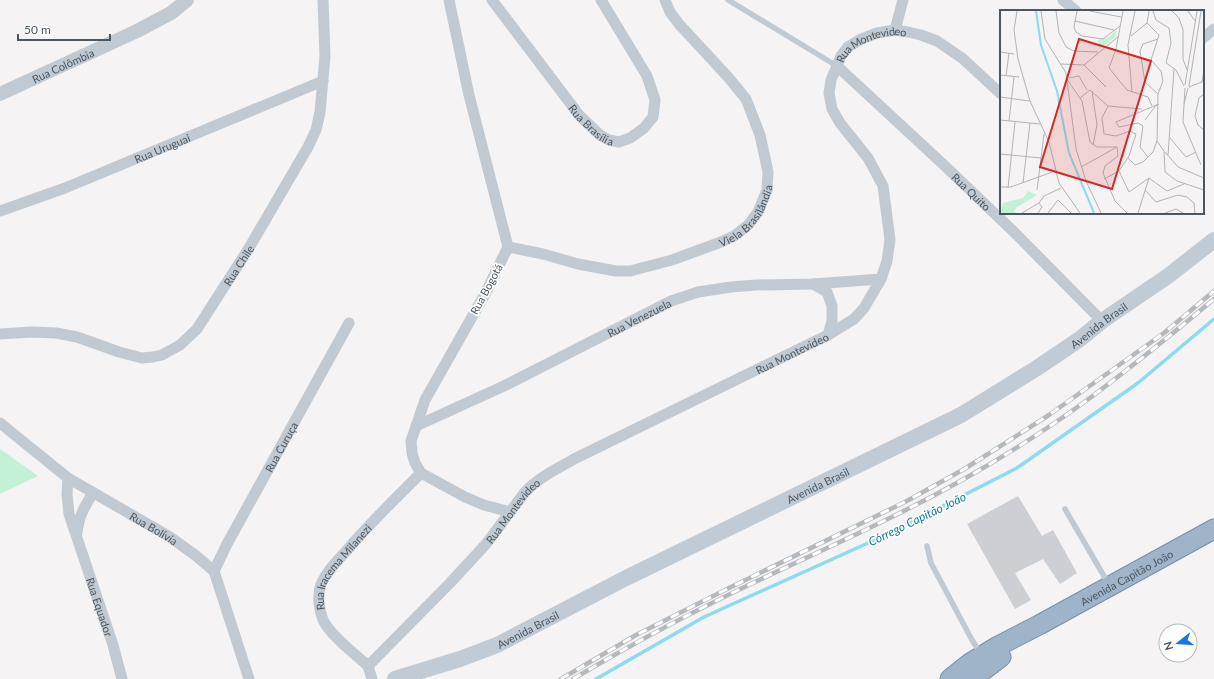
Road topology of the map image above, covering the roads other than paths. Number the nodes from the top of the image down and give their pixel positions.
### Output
1 (187, 0) edge
2 (323, 0) edge
3 (449, 0) edge
4 (492, 0) edge
5 (601, 0) edge
6 (665, 0) edge
7 (728, 0) edge
8 (902, 0) edge
9 (1063, 0) edge
10 (1075, 10) edge
11 (1214, 29) edge
12 (895, 30) junction
13 (1204, 37) edge
14 (837, 66) junction
15 (323, 81) junction
16 (1000, 93) edge
17 (0, 94) edge
18 (0, 211) edge
19 (1214, 240) edge
20 (508, 247) junction
21 (881, 279) junction
22 (813, 284) junction
23 (1102, 321) junction
24 (349, 323) dead end
25 (0, 334) edge
26 (828, 335) junction
27 (0, 423) edge
28 (416, 426) junction
29 (421, 473) junction
30 (68, 478) junction
31 (93, 493) junction
32 (1065, 509) dead end
33 (510, 512) junction
34 (1212, 535) edge
35 (76, 536) junction
36 (927, 546) dead end
37 (214, 571) junction
38 (1110, 587) junction
39 (1039, 625) junction
40 (982, 656) junction
41 (368, 666) junction
42 (122, 679) edge
43 (249, 679) edge
44 (372, 679) edge
45 (395, 679) edge
46 (950, 679) edge
47 (972, 679) edge

1 - 17 street, Rua Colômbia
2 - 15 street, Rua Chile
3 - 20 street
4 - 5 street, Rua Brasília
6 - 20 street, Viela Brasilândia
7 - 14 lane
8 - 12 street
9 - 10 street
11 - 13 street
12 - 14 street, Rua Montevideo
12 - 16 street, Rua Montevideo
14 - 21 street, Rua Montevideo
14 - 23 street, Rua Quito
15 - 18 street, Rua Uruguai
15 - 25 street, Rua Chile
19 - 23 main road, Avenida Brasil
20 - 28 street, Rua Bogotá
21 - 22 street, Rua Venezuela
21 - 26 street, Rua Montevideo
22 - 26 street
22 - 28 street, Rua Venezuela
23 - 45 main road, Avenida Brasil
24 - 37 street, Rua Curuça
26 - 33 street, Rua Montevideo
27 - 30 street, Rua Bolívia
28 - 29 street, Rua Bogotá
29 - 33 street
29 - 41 street, Rua Iracema Milanezi
30 - 31 street, Rua Bolívia
30 - 35 street, Rua Equador
31 - 35 street, Rua Equador
31 - 37 street, Rua Bolívia
32 - 38 lane
33 - 41 street, Rua Montevideo
34 - 38 highway, Avenida Capitão João
35 - 42 street, Rua Equador
36 - 40 lane
37 - 43 street
38 - 39 highway, Avenida Capitão João
39 - 40 highway, Avenida Capitão João
39 - 47 highway, Avenida Capitão João
40 - 46 highway, Avenida Capitão João
41 - 44 street

